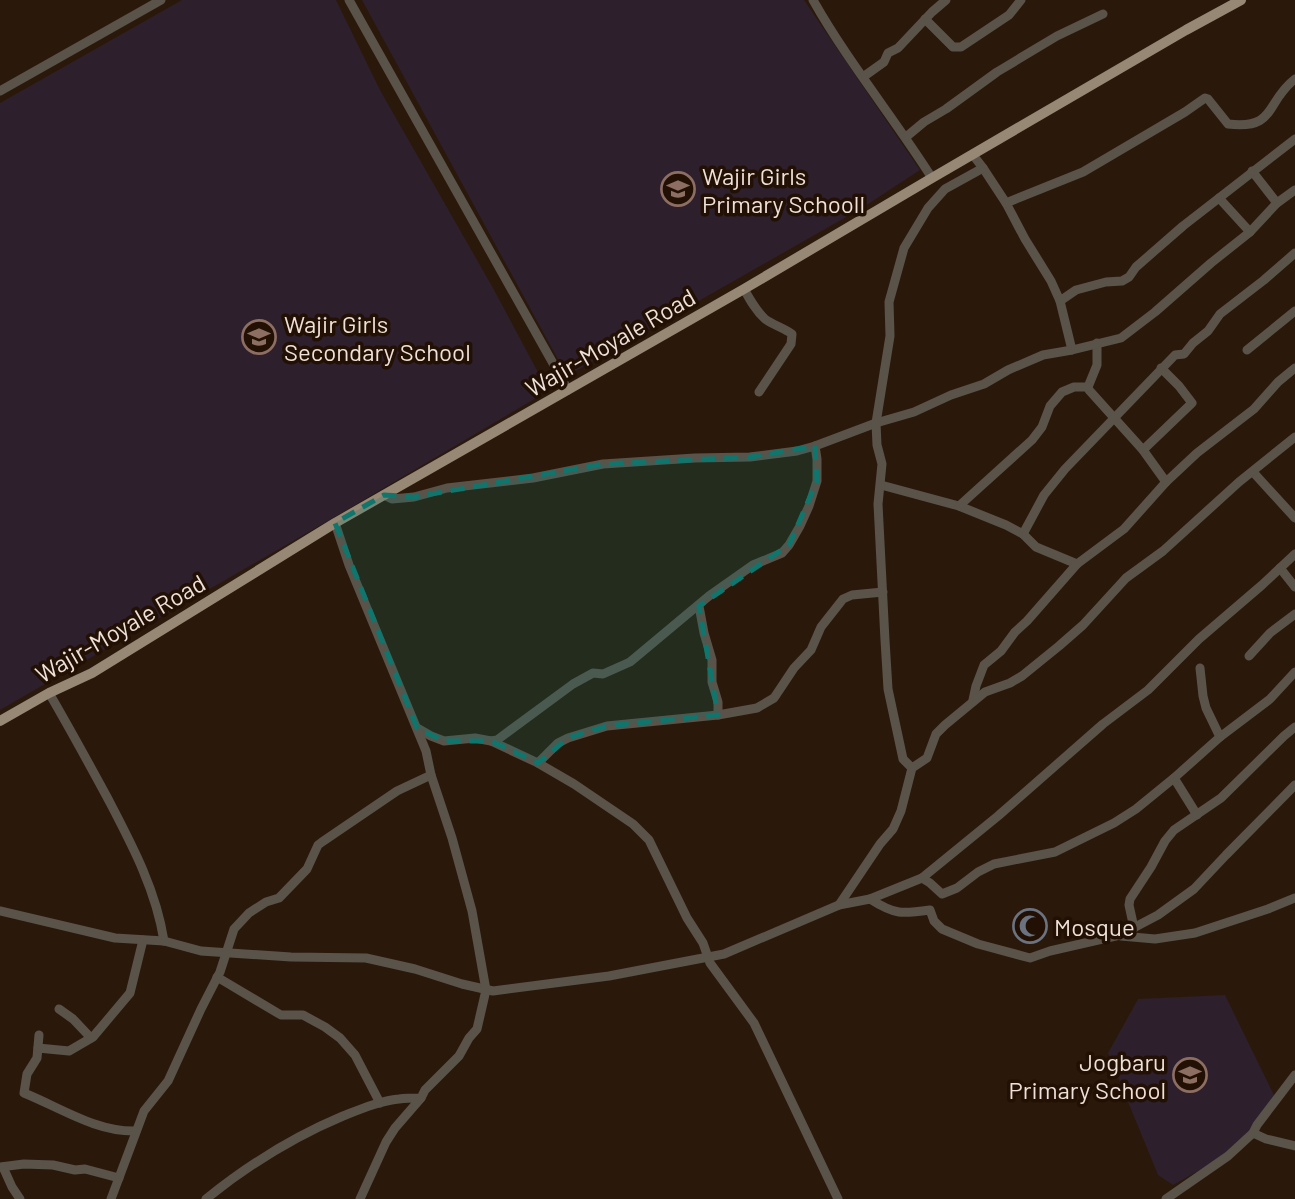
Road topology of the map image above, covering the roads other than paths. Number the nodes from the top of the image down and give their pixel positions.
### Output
1 (161, 0) edge
2 (349, 0) edge
3 (813, 0) edge
4 (946, 0) edge
5 (1021, 0) edge
6 (1241, 0) edge
7 (1102, 14) dead end
8 (925, 19) junction
9 (863, 77) junction
10 (1295, 79) edge
11 (0, 92) edge
12 (906, 136) junction
13 (1295, 139) edge
14 (1286, 147) junction
15 (973, 155) junction
16 (1295, 155) edge
17 (983, 168) junction
18 (1252, 171) junction
19 (932, 178) junction
20 (1295, 190) edge
21 (1219, 198) junction
22 (1006, 203) junction
23 (1277, 203) junction
24 (1250, 232) junction
25 (1295, 253) edge
26 (744, 289) junction
27 (1060, 301) junction
28 (1295, 311) edge
29 (1097, 343) junction
30 (1072, 350) junction
31 (1247, 350) dead end
32 (1161, 368) junction
33 (1295, 368) edge
34 (1088, 387) junction
35 (568, 390) junction
36 (759, 392) dead end
37 (1113, 417) junction
38 (876, 423) junction
39 (1295, 437) edge
40 (815, 446) junction
41 (1143, 450) junction
42 (1253, 472) junction
43 (1166, 482) junction
44 (881, 485) junction
45 (384, 495) junction
46 (960, 506) junction
47 (1295, 517) edge
48 (335, 523) junction
49 (1023, 534) junction
50 (1295, 554) edge
51 (1077, 564) junction
52 (1280, 568) junction
53 (1295, 587) edge
54 (883, 592) junction
55 (699, 606) junction
56 (1295, 614) edge
57 (1249, 656) dead end
58 (1200, 668) dead end
59 (1295, 672) edge
60 (49, 693) junction
61 (973, 700) junction
62 (718, 715) junction
63 (0, 721) edge
64 (1295, 727) edge
65 (418, 728) junction
66 (1220, 737) junction
67 (491, 741) junction
68 (538, 763) junction
69 (912, 768) junction
70 (431, 775) junction
71 (1174, 778) junction
72 (1295, 785) edge
73 (1197, 815) junction
74 (922, 878) junction
75 (942, 894) junction
76 (1295, 898) edge
77 (870, 899) junction
78 (839, 905) junction
79 (930, 910) junction
80 (0, 911) edge
81 (1134, 928) junction
82 (1119, 936) junction
83 (142, 940) junction
84 (164, 941) junction
85 (226, 953) junction
86 (709, 956) junction
87 (218, 977) junction
88 (486, 990) junction
89 (59, 1009) dead end
90 (39, 1035) dead end
91 (91, 1038) junction
92 (38, 1048) junction
93 (1295, 1075) edge
94 (421, 1098) junction
95 (380, 1103) junction
96 (136, 1131) junction
97 (1253, 1133) junction
98 (1295, 1146) edge
99 (1, 1167) edge
100 (120, 1178) junction
101 (20, 1199) edge
102 (111, 1199) edge
103 (206, 1199) edge
104 (360, 1199) edge
105 (838, 1199) edge
106 (1166, 1199) edge

1 - 11 street
2 - 35 street
3 - 9 street
4 - 8 street
5 - 8 street
6 - 15 main road, Wajir-Moyale Road
7 - 12 street
8 - 9 street
9 - 12 street
10 - 22 street
12 - 19 street
13 - 14 street
14 - 16 street
14 - 18 street
15 - 17 street
15 - 19 main road, Wajir-Moyale Road
17 - 22 street
17 - 38 street
18 - 21 street
18 - 23 street
19 - 26 main road, Wajir-Moyale Road
20 - 23 street
21 - 24 street
21 - 27 street
22 - 27 street
23 - 24 street
24 - 29 street
25 - 32 street
26 - 35 main road, Wajir-Moyale Road
26 - 36 street
27 - 30 street
28 - 31 street
29 - 30 street
29 - 34 street
30 - 38 street
32 - 37 street
32 - 41 street
33 - 43 street
34 - 37 street
34 - 46 street
35 - 45 main road, Wajir-Moyale Road
37 - 41 street
37 - 49 street
38 - 40 street
38 - 44 street
39 - 42 street
40 - 45 street
40 - 55 street
41 - 43 street
42 - 47 street
42 - 61 street
43 - 51 street
44 - 46 street
44 - 54 street
45 - 48 main road, Wajir-Moyale Road
46 - 49 street
48 - 60 main road, Wajir-Moyale Road
48 - 65 street
49 - 51 street
50 - 52 street
51 - 61 street
52 - 53 street
52 - 74 street
54 - 62 street
54 - 69 street
55 - 62 street
55 - 67 street
56 - 57 street
58 - 66 street
59 - 66 street
60 - 63 main road, Wajir-Moyale Road
60 - 84 street
61 - 69 street
62 - 68 street
64 - 73 street
65 - 67 street
65 - 70 street
66 - 71 street
67 - 68 street
68 - 86 street
69 - 78 street
70 - 85 street
70 - 88 street
71 - 73 street
71 - 75 street
72 - 81 street
73 - 81 street
74 - 75 street
74 - 77 street
75 - 79 street
76 - 82 street
77 - 78 street
77 - 79 street
78 - 86 street
79 - 82 street
80 - 83 street
81 - 82 street
83 - 84 street
83 - 91 street
84 - 85 street
85 - 87 street
85 - 88 street
86 - 88 street
86 - 105 street
87 - 95 street
87 - 96 street
88 - 94 street
89 - 91 street
90 - 92 street
91 - 92 street
92 - 96 street
93 - 97 street
94 - 95 street
94 - 104 street
95 - 103 street
96 - 100 street
97 - 98 street
97 - 106 street
99 - 100 street
99 - 101 street
100 - 102 street

